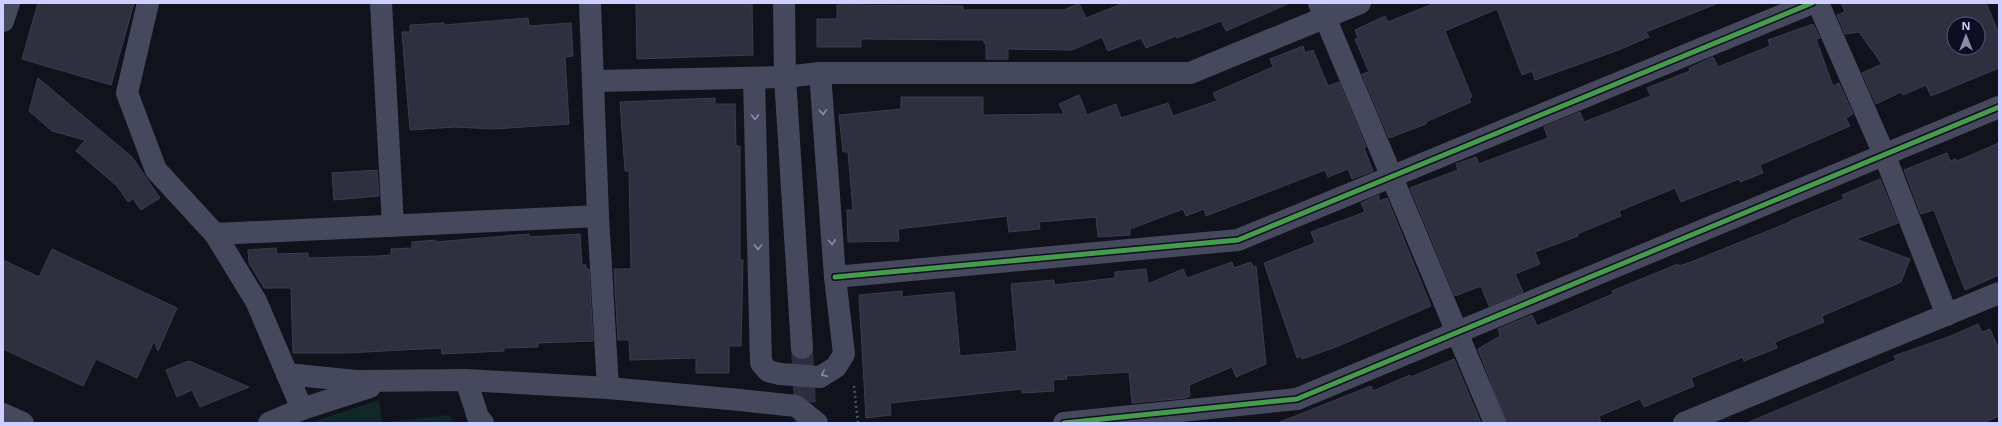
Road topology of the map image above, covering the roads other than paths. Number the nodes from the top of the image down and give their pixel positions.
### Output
1 (9, 3) edge
2 (148, 3) edge
3 (381, 3) edge
4 (590, 3) edge
5 (784, 3) edge
6 (1360, 3) edge
7 (1812, 3) edge
8 (1818, 3) edge
9 (1322, 10) edge
10 (3, 21) edge
11 (820, 73) junction
12 (785, 77) junction
13 (754, 78) junction
14 (593, 81) junction
15 (1999, 107) edge
16 (1884, 154) junction
17 (1392, 176) junction
18 (598, 216) junction
19 (393, 226) junction
20 (215, 234) junction
21 (835, 277) junction
22 (1999, 293) edge
23 (1947, 315) junction
24 (1456, 332) junction
25 (802, 348) tunnel mouth
26 (287, 374) junction
27 (796, 376) junction
28 (466, 380) junction
29 (384, 382) junction
30 (608, 388) junction
31 (796, 406) junction
32 (302, 409) junction
33 (3, 414) edge
34 (1721, 416) edge
35 (23, 423) edge
36 (269, 423) edge
37 (483, 423) edge
38 (817, 423) edge
39 (1064, 423) edge
40 (1495, 423) edge
41 (1684, 423) edge

1 - 10 street
2 - 20 street
3 - 19 street
4 - 14 street
5 - 12 street
6 - 9 street
7 - 17 street
8 - 16 street
9 - 11 street
9 - 17 street
11 - 12 street
11 -> 21 street
12 - 13 street
12 - 25 street
13 - 14 street
13 -> 27 street
14 - 18 street
15 - 16 street
16 - 23 street
16 - 24 street
17 - 21 street
17 - 24 street
18 - 19 street
18 - 30 street
19 - 20 street
20 - 26 street
21 -> 27 street
22 - 23 street
23 - 34 street
24 - 39 street
24 - 40 street
26 - 29 street
26 - 32 street
27 - 31 street
28 - 29 street
28 - 30 street
28 - 37 street
29 - 32 street
30 - 31 street
31 - 38 street
32 - 36 street
33 - 35 street
34 - 41 street

